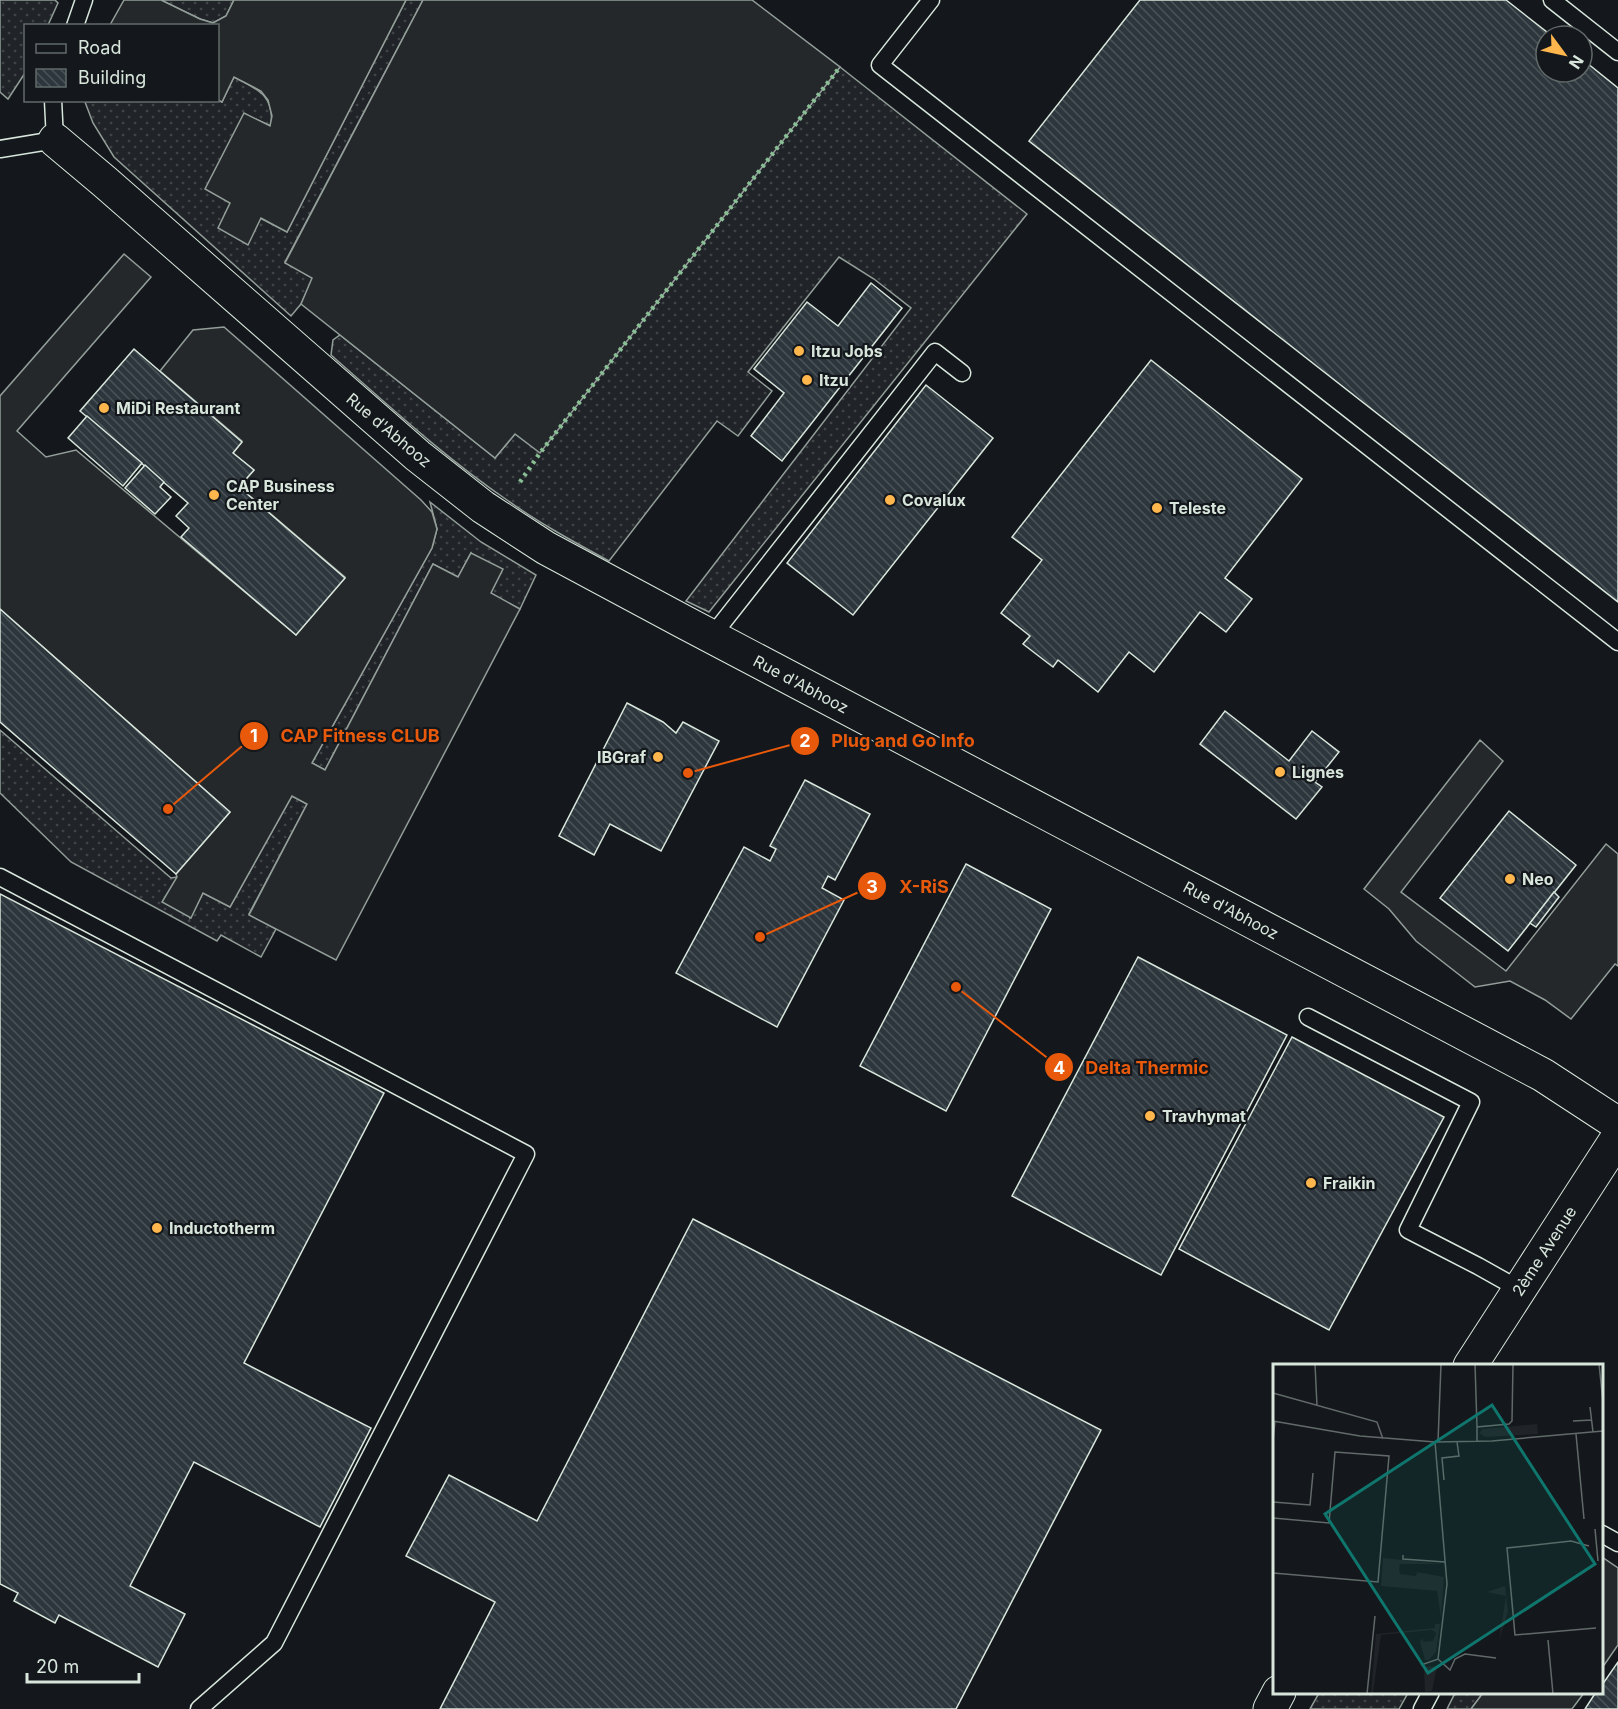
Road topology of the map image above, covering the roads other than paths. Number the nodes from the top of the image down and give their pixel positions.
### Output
1 (84, 0) edge
2 (931, 0) edge
3 (1552, 0) edge
4 (76, 24) edge
5 (1618, 52) edge
6 (54, 102) edge
7 (55, 140) junction
8 (0, 149) edge
9 (962, 373) dead end
10 (712, 636) junction
11 (1618, 642) edge
12 (0, 877) edge
13 (1308, 1017) dead end
14 (1616, 1143) edge
15 (1519, 1289) junction
16 (1471, 1364) edge
17 (1603, 1535) edge
18 (1618, 1543) edge
19 (1279, 1694) edge
20 (1430, 1694) edge
21 (199, 1709) edge
22 (1270, 1709) edge
23 (1422, 1709) edge

1 - 4 lane
2 - 11 lane
3 - 5 lane
6 - 7 lane
7 - 8 lane
7 - 10 street, Rue d'Abhooz
9 - 10 lane
10 - 14 street, Rue d'Abhooz
12 - 21 lane
13 - 15 lane
14 - 15 street, 2ème Avenue
15 - 16 street, 2ème Avenue
17 - 18 lane
19 - 22 street
20 - 23 lane

